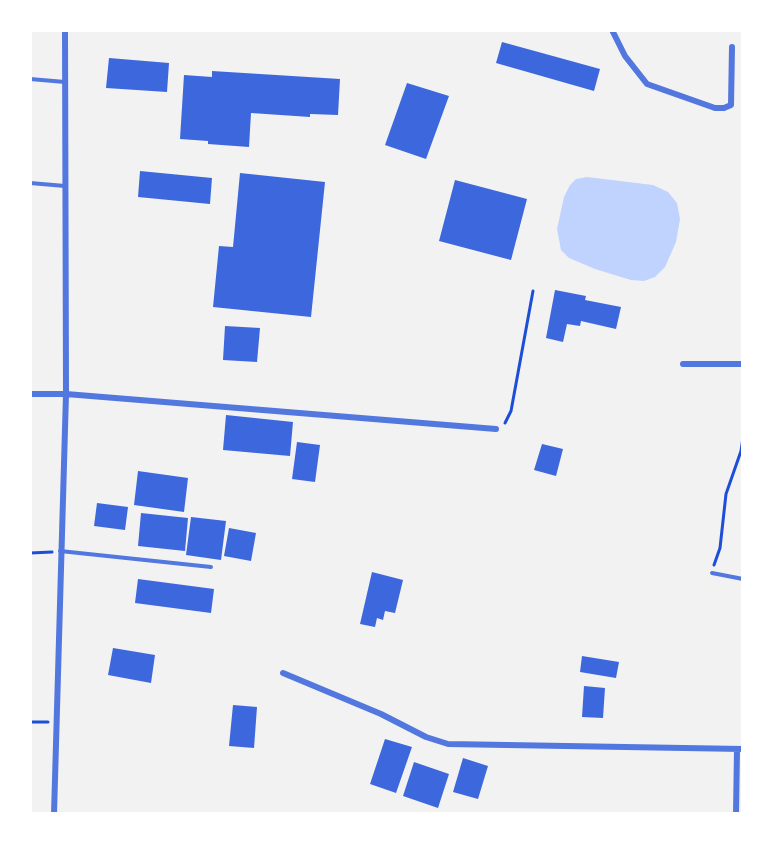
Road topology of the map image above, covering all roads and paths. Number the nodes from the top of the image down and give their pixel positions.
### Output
1 (65, 30) edge
2 (612, 30) edge
3 (732, 47) dead end
4 (30, 79) edge
5 (65, 82) junction
6 (30, 183) edge
7 (65, 186) junction
8 (533, 291) dead end
9 (683, 364) dead end
10 (743, 364) edge
11 (30, 394) edge
12 (66, 394) junction
13 (496, 429) joint
14 (743, 438) edge
15 (60, 551) junction
16 (30, 553) edge
17 (211, 567) dead end
18 (712, 573) joint
19 (743, 579) edge
20 (283, 673) dead end
21 (56, 721) junction
22 (30, 722) edge
23 (740, 749) edge
24 (54, 814) edge
25 (735, 814) edge

1 - 5 street
2 - 3 street
4 - 5 lane
5 - 7 street
6 - 7 lane
7 - 12 street
8 - 13 path
9 - 10 street
11 - 12 street
12 - 13 street
12 - 15 street
14 - 18 path
15 - 16 path
15 - 17 lane
15 - 21 street
18 - 19 lane
20 - 23 street
21 - 22 path
21 - 24 street
23 - 25 street

